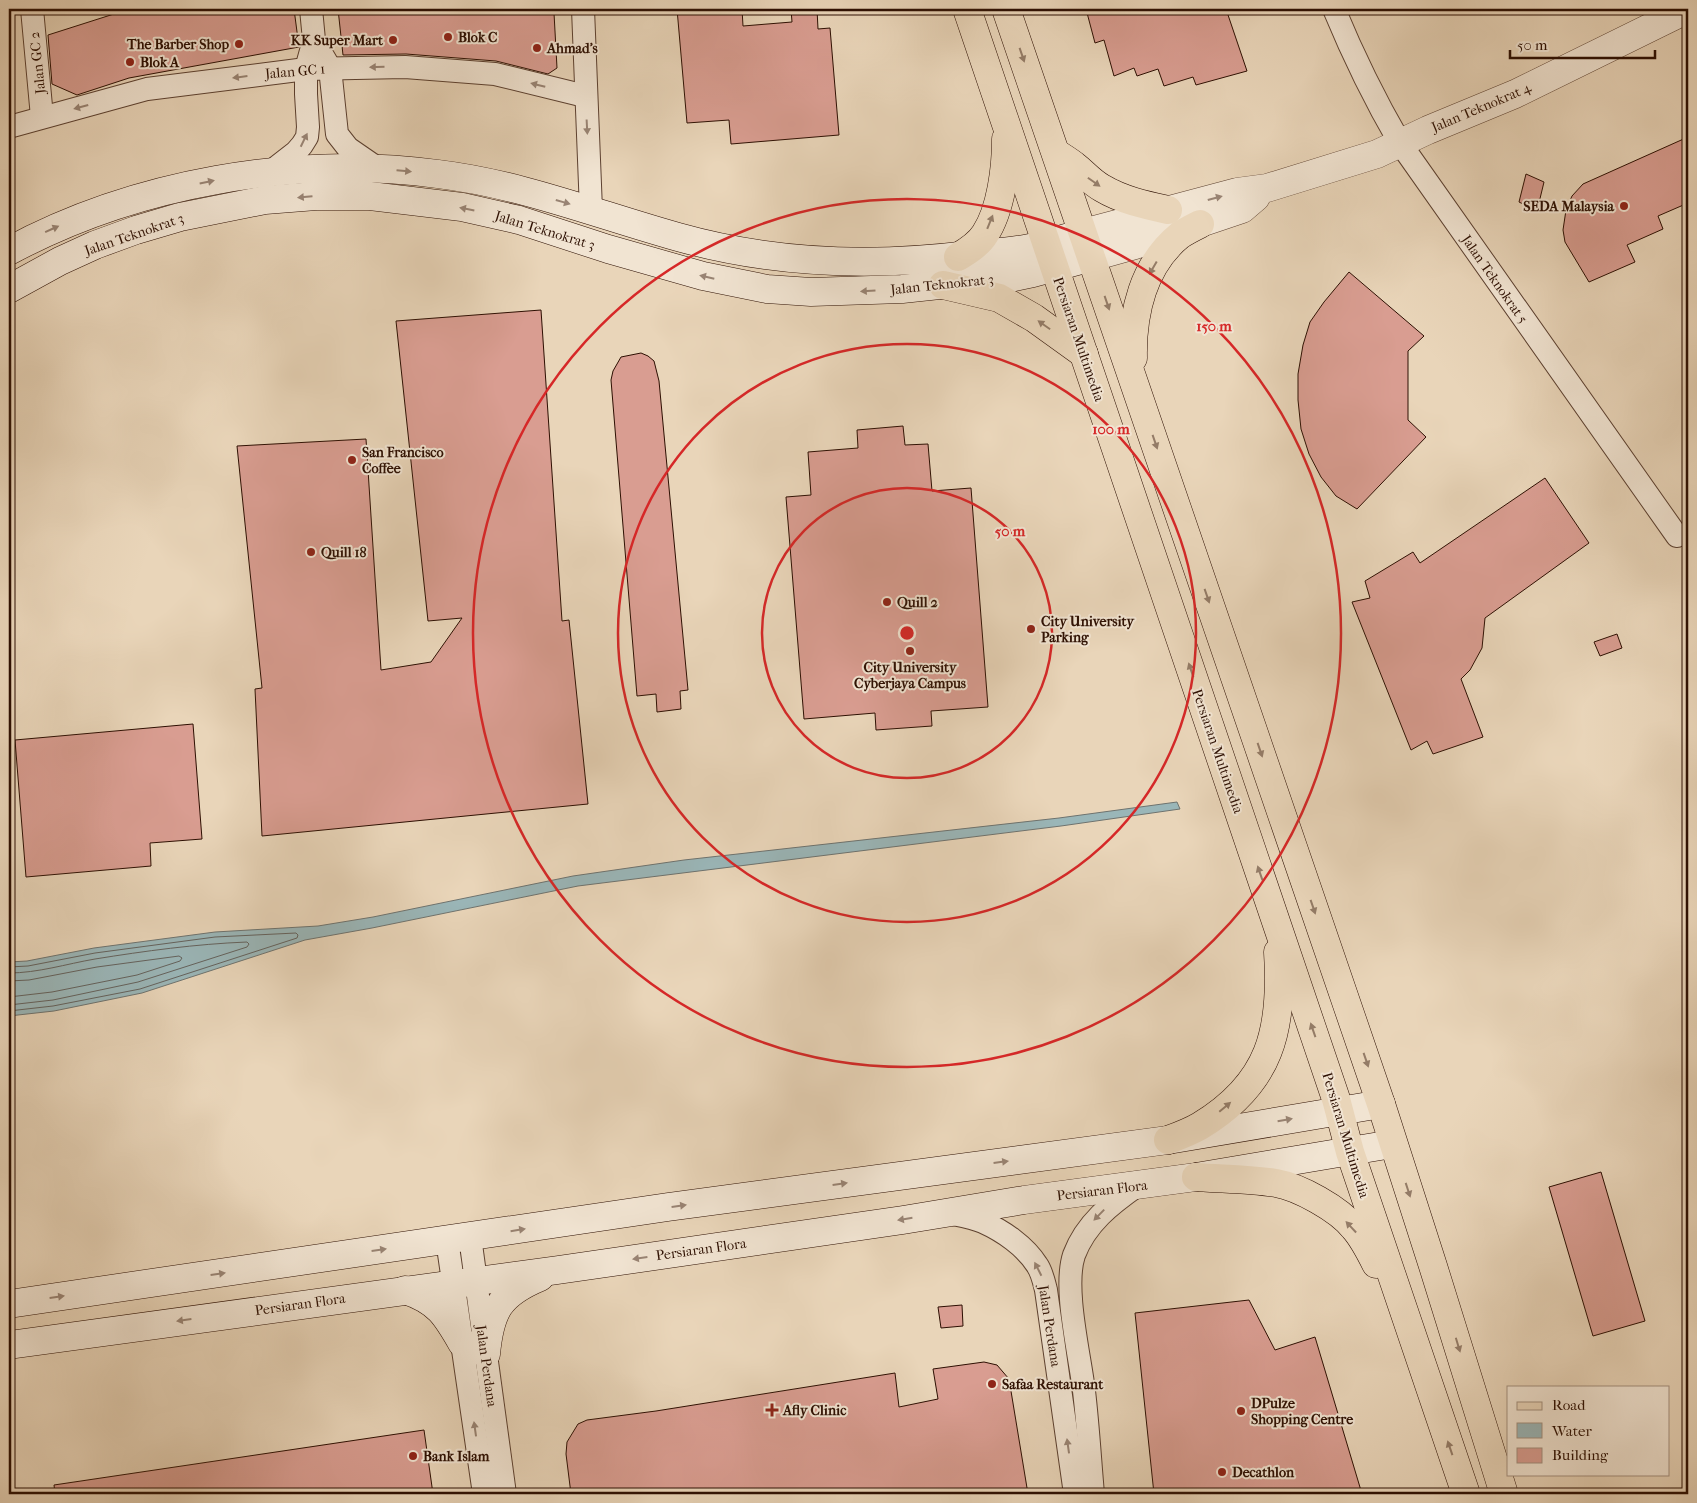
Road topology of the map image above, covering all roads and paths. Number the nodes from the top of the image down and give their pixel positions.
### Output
1 (32, 9) edge
2 (311, 9) edge
3 (583, 9) edge
4 (967, 9) edge
5 (1006, 9) edge
6 (1334, 9) edge
7 (1688, 9) edge
8 (314, 40) junction
9 (330, 68) junction
10 (306, 69) junction
11 (585, 96) junction
12 (42, 117) junction
13 (1005, 121) junction
14 (9, 127) edge
15 (1400, 143) junction
16 (1056, 153) junction
17 (377, 168) junction
18 (269, 173) junction
19 (1267, 188) junction
20 (591, 210) junction
21 (1168, 210) junction
22 (1200, 224) junction
23 (1087, 245) junction
24 (9, 251) edge
25 (1051, 255) junction
26 (958, 257) junction
27 (942, 285) junction
28 (9, 289) edge
29 (1084, 354) junction
30 (1133, 380) junction
31 (1678, 536) dead end
32 (1276, 920) junction
33 (1381, 1104) junction
34 (1340, 1110) junction
35 (1168, 1140) junction
36 (1392, 1144) junction
37 (1350, 1152) junction
38 (1196, 1177) junction
39 (1138, 1185) junction
40 (947, 1212) junction
41 (458, 1238) junction
42 (558, 1270) junction
43 (464, 1282) junction
44 (406, 1290) junction
45 (9, 1304) edge
46 (1410, 1330) junction
47 (9, 1345) edge
48 (474, 1349) junction
49 (484, 1494) edge
50 (505, 1494) edge
51 (1075, 1494) edge
52 (1094, 1494) edge
53 (1466, 1494) edge
54 (1504, 1494) edge

1 - 12 street, Jalan GC 2
2 - 8 street
3 - 11 street
4 - 13 main road, Persiaran Multimedia
5 -> 16 main road
6 - 15 street, Jalan Teknokrat 5
7 - 15 main road, Jalan Teknokrat 4
8 - 9 street
8 - 10 street
9 - 10 street, Jalan GC 1
11 -> 9 street, Jalan GC 1
9 - 17 street
10 -> 12 street, Jalan GC 1
18 -> 10 street
11 -> 20 street
12 - 14 street, Jalan GC 1
13 - 25 main road, Persiaran Multimedia
26 -> 13 main road
15 - 19 main road, Jalan Teknokrat 4
15 - 31 street, Jalan Teknokrat 5
16 -> 21 main road
16 - 23 main road
17 - 18 main road, Jalan Teknokrat 3
17 -> 20 main road, Jalan Teknokrat 3
24 -> 18 main road, Jalan Teknokrat 3
21 -> 19 main road, Jalan Teknokrat 4
19 - 22 main road, Jalan Teknokrat 4
20 - 26 main road, Jalan Teknokrat 3
21 - 23 main road, Jalan Teknokrat 4
22 - 23 main road, Jalan Teknokrat 4
22 -> 30 main road
23 - 25 main road, Jalan Teknokrat 4
23 -> 30 main road
25 - 26 main road, Jalan Teknokrat 3
25 - 27 main road, Jalan Teknokrat 3
25 - 29 main road, Persiaran Multimedia
27 -> 28 main road, Jalan Teknokrat 3
29 -> 27 main road
32 -> 29 main road, Persiaran Multimedia
30 -> 33 main road
34 -> 32 main road, Persiaran Multimedia
35 -> 32 main road
33 - 34 main road
33 - 36 main road
35 -> 34 main road
34 - 37 main road, Persiaran Multimedia
41 -> 35 main road
36 - 37 main road, Persiaran Flora
36 -> 54 main road
37 - 38 main road, Persiaran Flora
37 - 46 main road, Persiaran Multimedia
38 - 39 main road, Persiaran Flora
46 -> 38 main road
39 - 40 main road, Persiaran Flora
39 -> 52 street, Jalan Perdana
40 -> 42 main road, Persiaran Flora
51 -> 40 street, Jalan Perdana
41 - 43 street, Jalan Perdana
45 -> 41 main road
42 - 43 main road, Persiaran Flora
42 - 48 main road
43 - 44 main road, Persiaran Flora
43 - 48 street, Jalan Perdana
44 -> 47 main road, Persiaran Flora
44 - 48 main road
53 -> 46 main road, Persiaran Multimedia
49 -> 48 street, Jalan Perdana
48 - 50 street, Jalan Perdana

